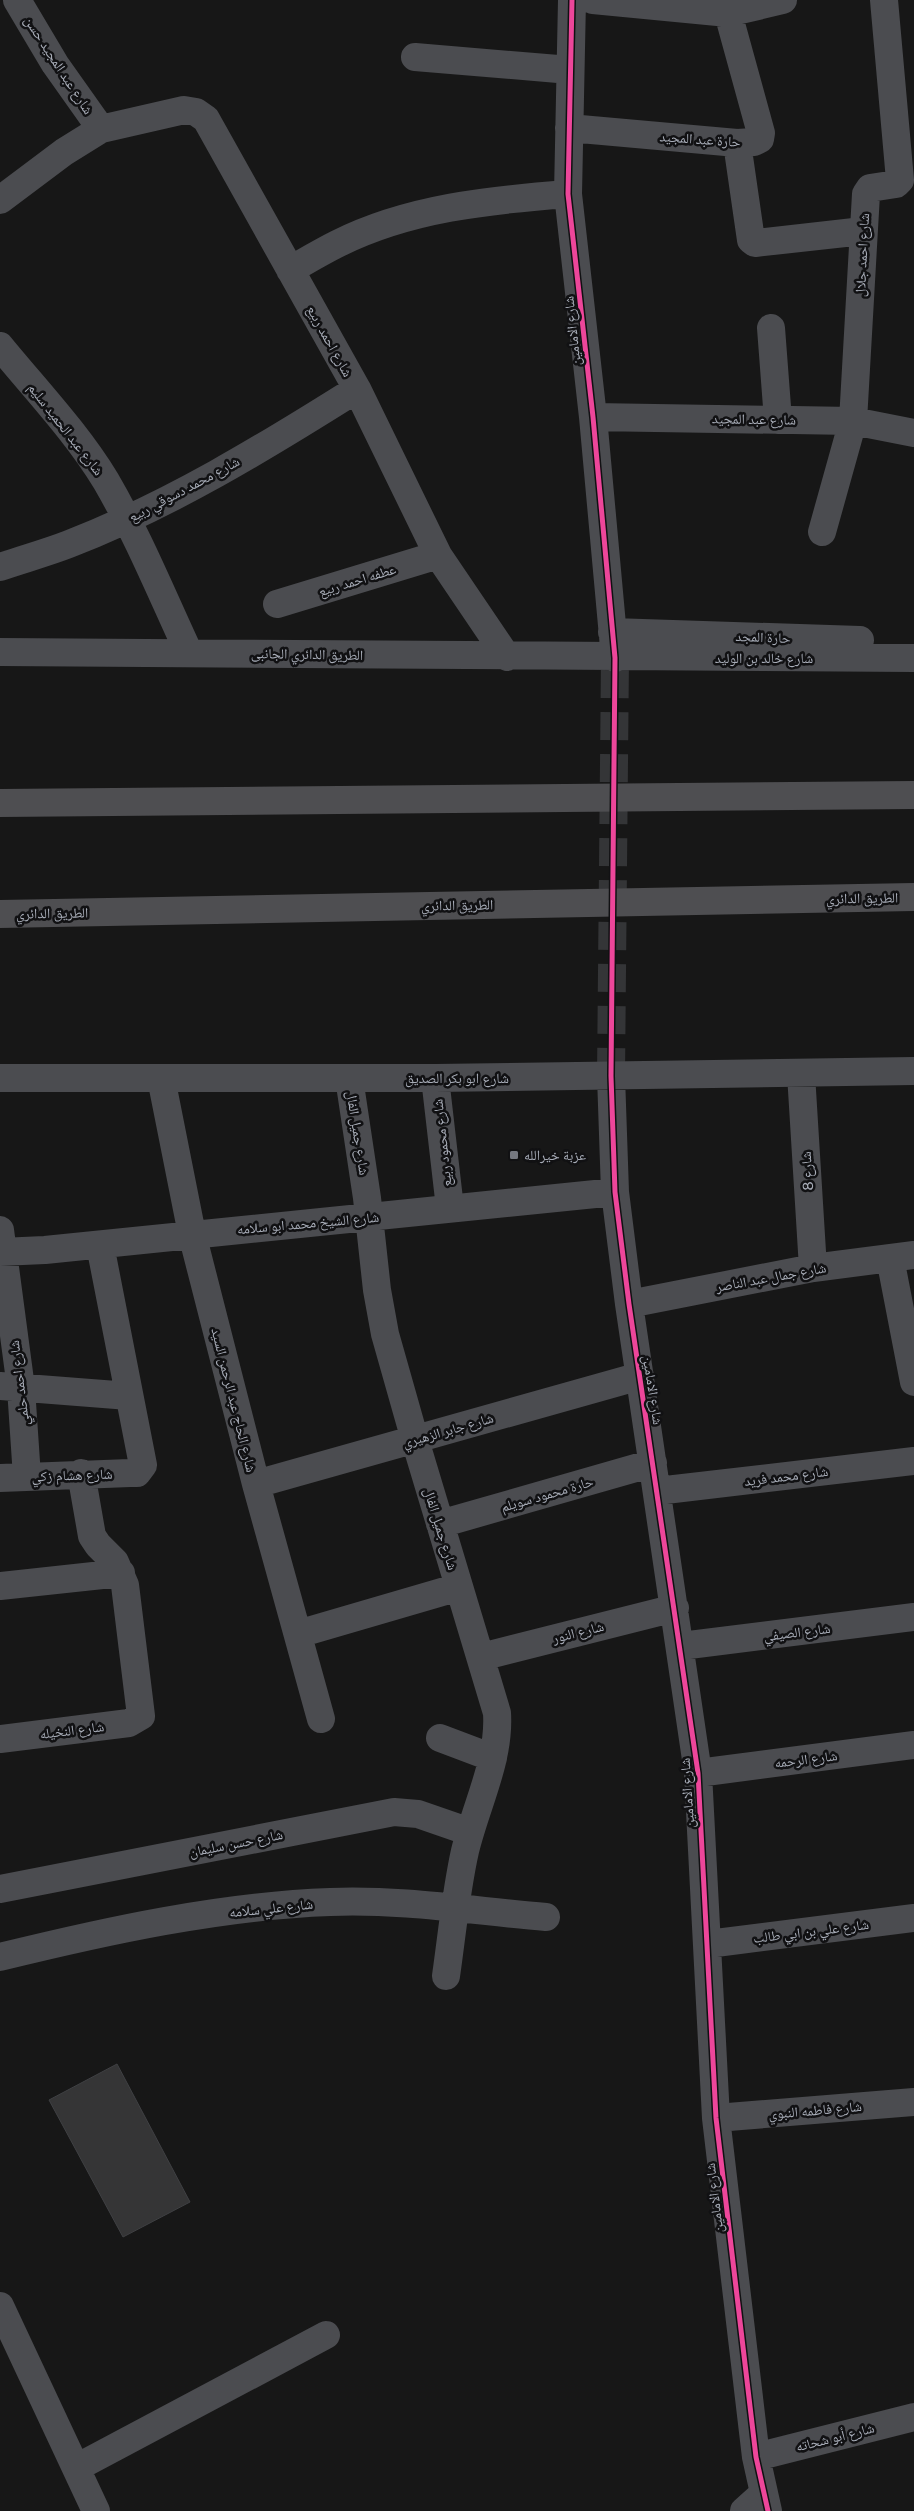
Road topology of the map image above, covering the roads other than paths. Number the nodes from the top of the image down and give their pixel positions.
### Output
1 (17, 0) edge
2 (572, 0) edge
3 (593, 0) edge
4 (784, 0) edge
5 (884, 0) edge
6 (728, 14) junction
7 (415, 57) dead end
8 (570, 70) junction
9 (569, 128) junction
10 (101, 129) junction
11 (737, 142) junction
12 (568, 194) junction
13 (0, 200) edge
14 (864, 231) junction
15 (290, 270) junction
16 (770, 328) dead end
17 (0, 346) edge
18 (357, 389) junction
19 (593, 417) junction
20 (778, 420) junction
21 (853, 420) junction
22 (914, 433) edge
23 (127, 519) junction
24 (822, 532) dead end
25 (438, 555) junction
26 (0, 567) edge
27 (276, 604) dead end
28 (612, 632) junction
29 (914, 642) edge
30 (0, 652) edge
31 (189, 653) junction
32 (507, 657) junction
33 (615, 658) junction
34 (914, 658) edge
35 (914, 795) edge
36 (0, 803) edge
37 (914, 898) edge
38 (0, 914) edge
39 (914, 1071) edge
40 (801, 1074) junction
41 (611, 1076) junction
42 (0, 1078) edge
43 (161, 1078) junction
44 (349, 1078) junction
45 (435, 1078) junction
46 (615, 1192) junction
47 (450, 1208) junction
48 (370, 1218) junction
49 (192, 1234) junction
50 (1, 1244) edge
51 (100, 1245) junction
52 (902, 1257) edge
53 (813, 1268) junction
54 (629, 1304) junction
55 (640, 1376) junction
56 (914, 1382) edge
57 (11, 1387) edge
58 (129, 1396) junction
59 (415, 1440) junction
60 (914, 1461) edge
61 (653, 1463) junction
62 (81, 1473) junction
63 (28, 1476) junction
64 (0, 1478) edge
65 (256, 1484) junction
66 (657, 1491) junction
67 (440, 1524) junction
68 (121, 1573) junction
69 (0, 1586) edge
70 (459, 1587) junction
71 (675, 1608) junction
72 (914, 1617) edge
73 (298, 1634) junction
74 (681, 1646) junction
75 (481, 1657) junction
76 (321, 1719) dead end
77 (440, 1738) dead end
78 (0, 1739) edge
79 (914, 1745) edge
80 (493, 1758) junction
81 (698, 1773) junction
82 (470, 1832) junction
83 (0, 1889) edge
84 (455, 1909) junction
85 (546, 1917) dead end
86 (914, 1918) edge
87 (708, 1944) junction
88 (0, 1956) edge
89 (446, 1976) dead end
90 (913, 2108) edge
91 (716, 2118) junction
92 (0, 2306) edge
93 (326, 2335) dead end
94 (914, 2417) edge
95 (756, 2456) junction
96 (76, 2468) junction
97 (759, 2505) edge
98 (96, 2511) edge

1 - 10 street, شارع عبد المجيد حسن
2 - 8 street, شارع الامامين
3 - 6 street
4 - 6 street
5 - 14 street, شارع احمد جلال
6 - 11 street, حارة عبد المجيد
7 - 8 street
8 - 9 street, شارع الامامين
9 - 11 street, حارة عبد المجيد
9 - 12 street, شارع الامامين
10 - 13 street, شارع احمد ربيع
10 - 15 street, شارع احمد ربيع
11 - 14 street
12 - 15 street
12 - 19 street, شارع الامامين
14 - 21 street, شارع احمد جلال
15 - 18 street, شارع احمد ربيع
16 - 20 street
17 - 23 street, شارع عبد الحميد سليم
18 - 23 street, شارع محمد دسوقي ربيع
18 - 25 street, شارع احمد ربيع
19 - 20 street, شارع عبد المجيد
19 - 28 street, شارع الامامين
20 - 21 street, شارع عبد المجيد
21 - 22 street, شارع عبد المجيد
21 - 24 street, شارع احمد جلال
23 - 26 street, شارع محمد دسوقي ربيع
23 - 31 street, شارع عبد الحميد سليم
25 - 27 street, عطفه احمد ربيع
25 - 32 street, شارع احمد ربيع
28 - 29 street, حارة المجد
28 - 33 street, شارع الامامين
30 - 31 street, الطريق الدائري الجانبى
31 - 32 street, الطريق الدائري الجانبى
32 - 33 street, الطريق الدائري الجانبى
33 - 34 street, شارع خالد بن الوليد
35 - 36 highway
37 - 38 highway, الطريق الدائري
39 - 40 street, شارع ابو بكر الصديق
40 - 41 street, شارع ابو بكر الصديق
40 - 53 street, شارع 8
41 - 45 street, شارع ابو بكر الصديق
41 - 46 street, شارع الامامين
42 - 43 street, شارع ابو بكر الصديق
43 - 44 street, شارع ابو بكر الصديق
43 - 49 street, شارع الحاج عبد الرحمن السيد
44 - 45 street, شارع ابو بكر الصديق
44 - 48 street, شارع جميل الفال
45 - 47 street, شارع محمود ربيع
46 - 47 street, شارع الشيخ محمد ابو سلامه
46 - 54 street, شارع الامامين
47 - 48 street, شارع الشيخ محمد ابو سلامه
48 - 49 street, شارع الشيخ محمد ابو سلامه
48 - 59 street, شارع جميل الفال
49 - 51 street, شارع الشيخ محمد ابو سلامه
49 - 65 street, شارع الحاج عبد الرحمن السيد
50 - 51 street, شارع الشيخ محمد ابو سلامه
50 - 57 street, شارع احمد حلمي
51 - 58 street
52 - 53 street, شارع جمال عبد الناصر
52 - 56 street
53 - 54 street, شارع جمال عبد الناصر
54 - 55 street, شارع الامامين
55 - 59 street, شارع جابر الزهيري
55 - 61 street, شارع الامامين
57 - 58 street
57 - 63 street, شارع احمد حلمي
58 - 62 street, شارع هشام زكي
59 - 65 street, شارع جابر الزهيري
59 - 67 street, شارع جميل الفال
60 - 66 street, شارع محمد فريد
61 - 66 street, شارع الامامين
61 - 67 street, حارة محمود سويلم
62 - 63 street, شارع هشام زكي
62 - 68 street
63 - 64 street, شارع هشام زكي
65 - 73 street, شارع الحاج عبد الرحمن السيد
66 - 71 street, شارع الامامين
67 - 70 street, شارع جميل الفال
68 - 69 street
68 - 78 street, شارع النخيله
70 - 73 street
70 - 75 street, شارع جميل الفال
71 - 74 street, شارع الامامين
71 - 75 street, شارع النور
72 - 74 street, شارع الصيفي
73 - 76 street, شارع الحاج عبد الرحمن السيد
74 - 81 street, شارع الامامين
75 - 80 street, شارع جميل الفال
77 - 80 street
79 - 81 street, شارع الرحمه
80 - 82 street, شارع جميل الفال
81 - 87 street, شارع الامامين
82 - 83 street, شارع حسن سليمان
82 - 84 street, شارع جميل الفال
84 - 85 street, شارع علي سلامه
84 - 88 street, شارع علي سلامه
84 - 89 street, شارع جميل الفال
86 - 87 street, شارع علي بن ابي طالب
87 - 91 street, شارع الامامين
90 - 91 street, شارع فاطمه النبوي
91 - 95 street, شارع الامامين
92 - 96 street
93 - 96 street
94 - 95 street, شارع أبو شحاته
95 - 97 street, شارع الامامين
96 - 98 street

